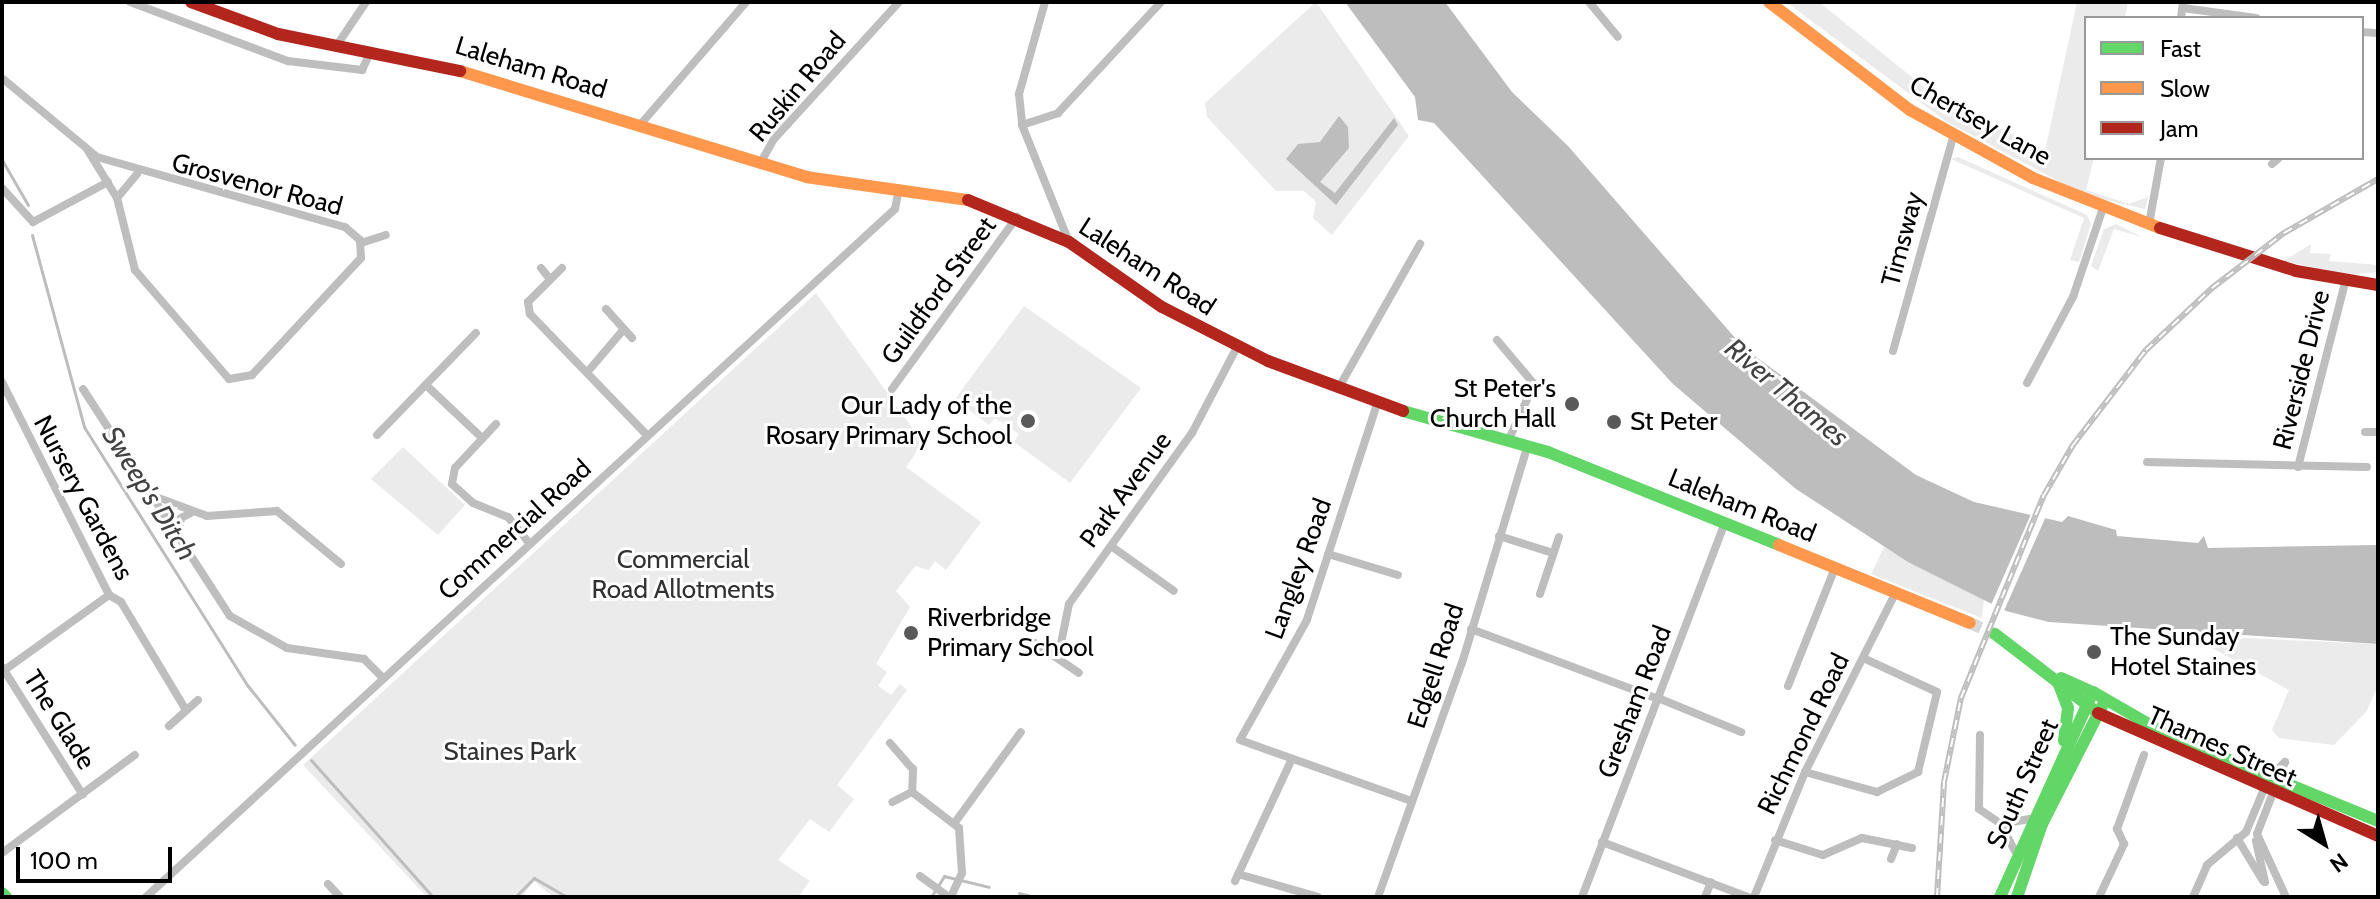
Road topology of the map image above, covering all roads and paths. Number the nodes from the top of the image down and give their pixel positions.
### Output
1 (130, 2) edge
2 (191, 2) edge
3 (366, 2) edge
4 (746, 2) edge
5 (899, 2) edge
6 (1045, 2) edge
7 (1161, 2) edge
8 (1589, 2) edge
9 (1769, 2) edge
10 (2182, 9) edge
11 (2240, 16) edge
12 (1618, 37) dead end
13 (337, 45) junction
14 (371, 51) junction
15 (2, 78) edge
16 (640, 125) junction
17 (1022, 125) junction
18 (1953, 138) junction
19 (87, 149) junction
20 (2161, 160) edge
21 (760, 164) junction
22 (137, 174) junction
23 (108, 182) junction
24 (900, 186) junction
25 (2, 188) edge
26 (117, 198) junction
27 (2103, 208) junction
28 (1017, 217) junction
29 (2149, 224) junction
30 (386, 235) dead end
31 (1069, 242) junction
32 (361, 243) junction
33 (1420, 244) dead end
34 (541, 268) dead end
35 (562, 268) dead end
36 (550, 279) junction
37 (2345, 282) junction
38 (2378, 285) edge
39 (606, 309) dead end
40 (624, 329) junction
41 (476, 333) dead end
42 (632, 338) dead end
43 (1497, 340) dead end
44 (1237, 347) junction
45 (1893, 351) dead end
46 (590, 369) junction
47 (2, 382) edge
48 (2027, 383) dead end
49 (426, 385) junction
50 (83, 389) dead end
51 (892, 389) dead end
52 (1338, 389) junction
53 (99, 395) dead end
54 (88, 400) junction
55 (1377, 404) junction
56 (389, 424) junction
57 (496, 424) dead end
58 (2365, 432) dead end
59 (2378, 432) edge
60 (399, 433) dead end
61 (377, 435) dead end
62 (647, 435) junction
63 (482, 438) junction
64 (1509, 439) junction
65 (1528, 445) junction
66 (2147, 462) dead end
67 (2298, 467) junction
68 (2367, 467) dead end
69 (149, 493) junction
70 (191, 513) junction
71 (1725, 522) junction
72 (1499, 536) junction
73 (1559, 537) dead end
74 (177, 540) junction
75 (530, 544) junction
76 (1111, 546) junction
77 (1553, 553) junction
78 (1328, 554) junction
79 (341, 564) dead end
80 (1835, 568) junction
81 (1398, 575) dead end
82 (1174, 591) dead end
83 (1896, 592) junction
84 (1540, 594) dead end
85 (109, 595) junction
86 (1970, 623) tunnel mouth
87 (1471, 629) junction
88 (1995, 634) tunnel mouth
89 (1035, 643) dead end
90 (1058, 658) junction
91 (1863, 658) junction
92 (4, 668) edge
93 (1079, 673) dead end
94 (2056, 674) junction
95 (383, 678) junction
96 (1788, 686) dead end
97 (1658, 698) junction
98 (2089, 698) junction
99 (198, 700) dead end
100 (2105, 700) junction
101 (186, 710) junction
102 (2098, 713) junction
103 (169, 726) dead end
104 (1021, 732) dead end
105 (1741, 732) dead end
106 (1980, 735) dead end
107 (890, 743) dead end
108 (2063, 745) junction
109 (135, 755) dead end
110 (2144, 755) dead end
111 (1290, 763) junction
112 (1805, 772) junction
113 (2269, 777) junction
114 (2282, 783) junction
115 (912, 792) junction
116 (2268, 792) junction
117 (83, 795) junction
118 (1411, 801) junction
119 (892, 802) dead end
120 (2030, 819) junction
121 (956, 821) junction
122 (2378, 821) edge
123 (2001, 824) junction
124 (2246, 832) junction
125 (2257, 834) junction
126 (2378, 836) edge
127 (2237, 838) junction
128 (1775, 840) junction
129 (1602, 842) junction
130 (1897, 844) junction
131 (1912, 848) dead end
132 (2015, 851) junction
133 (2, 853) edge
134 (1891, 859) dead end
135 (923, 878) dead end
136 (1711, 882) junction
137 (328, 884) dead end
138 (156, 887) junction
139 (146, 897) edge
140 (165, 897) edge
141 (340, 897) edge
142 (950, 897) edge
143 (1318, 897) edge
144 (1378, 897) edge
145 (1582, 897) edge
146 (1705, 897) edge
147 (1748, 897) edge
148 (1754, 897) edge
149 (2000, 897) edge
150 (2017, 897) edge
151 (2099, 897) edge
152 (2193, 897) edge
153 (2286, 897) edge

1 - 14 street
2 - 13 main road, Laleham Road
3 - 13 street
4 - 16 street
5 - 21 street, Ruskin Road
6 - 17 street
7 - 17 street
8 - 12 street
9 - 18 main road, Chertsey Lane
10 - 11 street
13 - 14 main road, Laleham Road
14 - 16 main road, Laleham Road
15 - 19 street, Grosvenor Road
16 - 21 main road, Laleham Road
17 - 31 street
18 - 27 main road, Chertsey Lane
18 - 45 street, Timsway
19 - 22 street, Grosvenor Road
19 - 23 street, Grosvenor Road
20 - 29 street
21 - 24 main road, Laleham Road
22 - 26 street, Grosvenor Road
22 - 32 street, Grosvenor Road
23 - 25 street
23 - 26 street, Grosvenor Road
24 - 28 main road, Laleham Road
24 - 62 street, Commercial Road
26 - 32 street, Grosvenor Road
27 - 29 main road, Chertsey Lane
27 - 48 street
28 - 31 main road, Laleham Road
28 - 51 street, Guildford Street
29 - 37 main road, Chertsey Lane
30 - 32 street, Grosvenor Road
31 - 44 main road, Laleham Road
33 - 52 street
34 - 36 street
35 - 36 street
36 - 46 street
37 - 38 main road, Chertsey Lane
37 - 67 street, Riverside Drive
39 - 40 street
40 - 42 street
40 - 46 street
41 - 49 street
43 - 64 street
44 - 52 main road, Laleham Road
44 - 76 street, Park Avenue
46 - 62 street
47 - 85 street, Nursery Gardens
49 - 56 street
49 - 63 street
50 - 54 street
52 - 55 main road, Laleham Road
53 - 54 street
54 - 69 street
55 - 64 main road, Laleham Road
55 - 78 street, Langley Road
56 - 60 street
56 - 61 street
57 - 63 street
58 - 59 street
62 - 75 street, Commercial Road
63 - 75 street
64 - 65 main road, Laleham Road
65 - 71 main road, Laleham Road
65 - 72 street, Edgell Road
66 - 67 street, Riverside Drive
67 - 68 street, Riverside Drive
69 - 70 street
69 - 74 street
70 - 74 street
70 - 79 street
71 - 80 main road, Laleham Road
71 - 97 street, Gresham Road
72 - 77 street
72 - 87 street, Edgell Road
73 - 77 street
74 - 95 street
75 - 95 street, Commercial Road
76 - 82 street
76 - 90 street, Park Avenue
77 - 84 street
78 - 81 street
78 - 111 street, Langley Road
80 - 83 main road, Laleham Road
80 - 96 street
83 - 86 main road, Laleham Road
83 - 91 street, Richmond Road
85 - 92 street
85 - 101 street, Nursery Gardens
87 - 97 street
87 - 118 street, Edgell Road
88 - 94 main road, Thames Street
89 - 90 street
90 - 93 street
91 - 112 street, Richmond Road
91 - 112 street
92 - 117 street, The Glade
94 - 98 main road, Thames Street
94 - 108 main road
95 - 138 street, Commercial Road
97 - 105 street
97 - 129 street, Gresham Road
98 - 100 main road, Thames Street
98 - 102 main road, Thames Street
98 - 108 main road, South Street
99 - 101 street
100 - 102 main road, South Street
100 - 113 main road, Thames Street
101 - 103 street
102 - 116 main road, Thames Street
102 - 150 main road, South Street
104 - 121 street
106 - 123 street
107 - 115 street
108 - 120 main road, South Street
109 - 117 street
110 - 151 street
111 - 118 street
111 - 143 street
112 - 128 street, Richmond Road
113 - 114 main road, Thames Street
113 - 114 street
113 - 116 street
114 - 116 street
114 - 122 main road, Thames Street
115 - 119 street
115 - 121 street
116 - 124 street
116 - 125 street
116 - 126 main road, Thames Street
117 - 133 street
118 - 144 street, Edgell Road
120 - 123 street
120 - 132 main road, South Street
121 - 142 street
123 - 132 street
124 - 125 street
124 - 127 street
125 - 127 street
125 - 153 street
127 - 152 street
128 - 130 street
128 - 148 street, Richmond Road
129 - 136 street
129 - 145 street, Gresham Road
130 - 131 street
130 - 134 street
132 - 149 main road, South Street
135 - 142 street
136 - 146 street
136 - 147 street
137 - 141 street
138 - 139 street, Commercial Road
138 - 140 street

